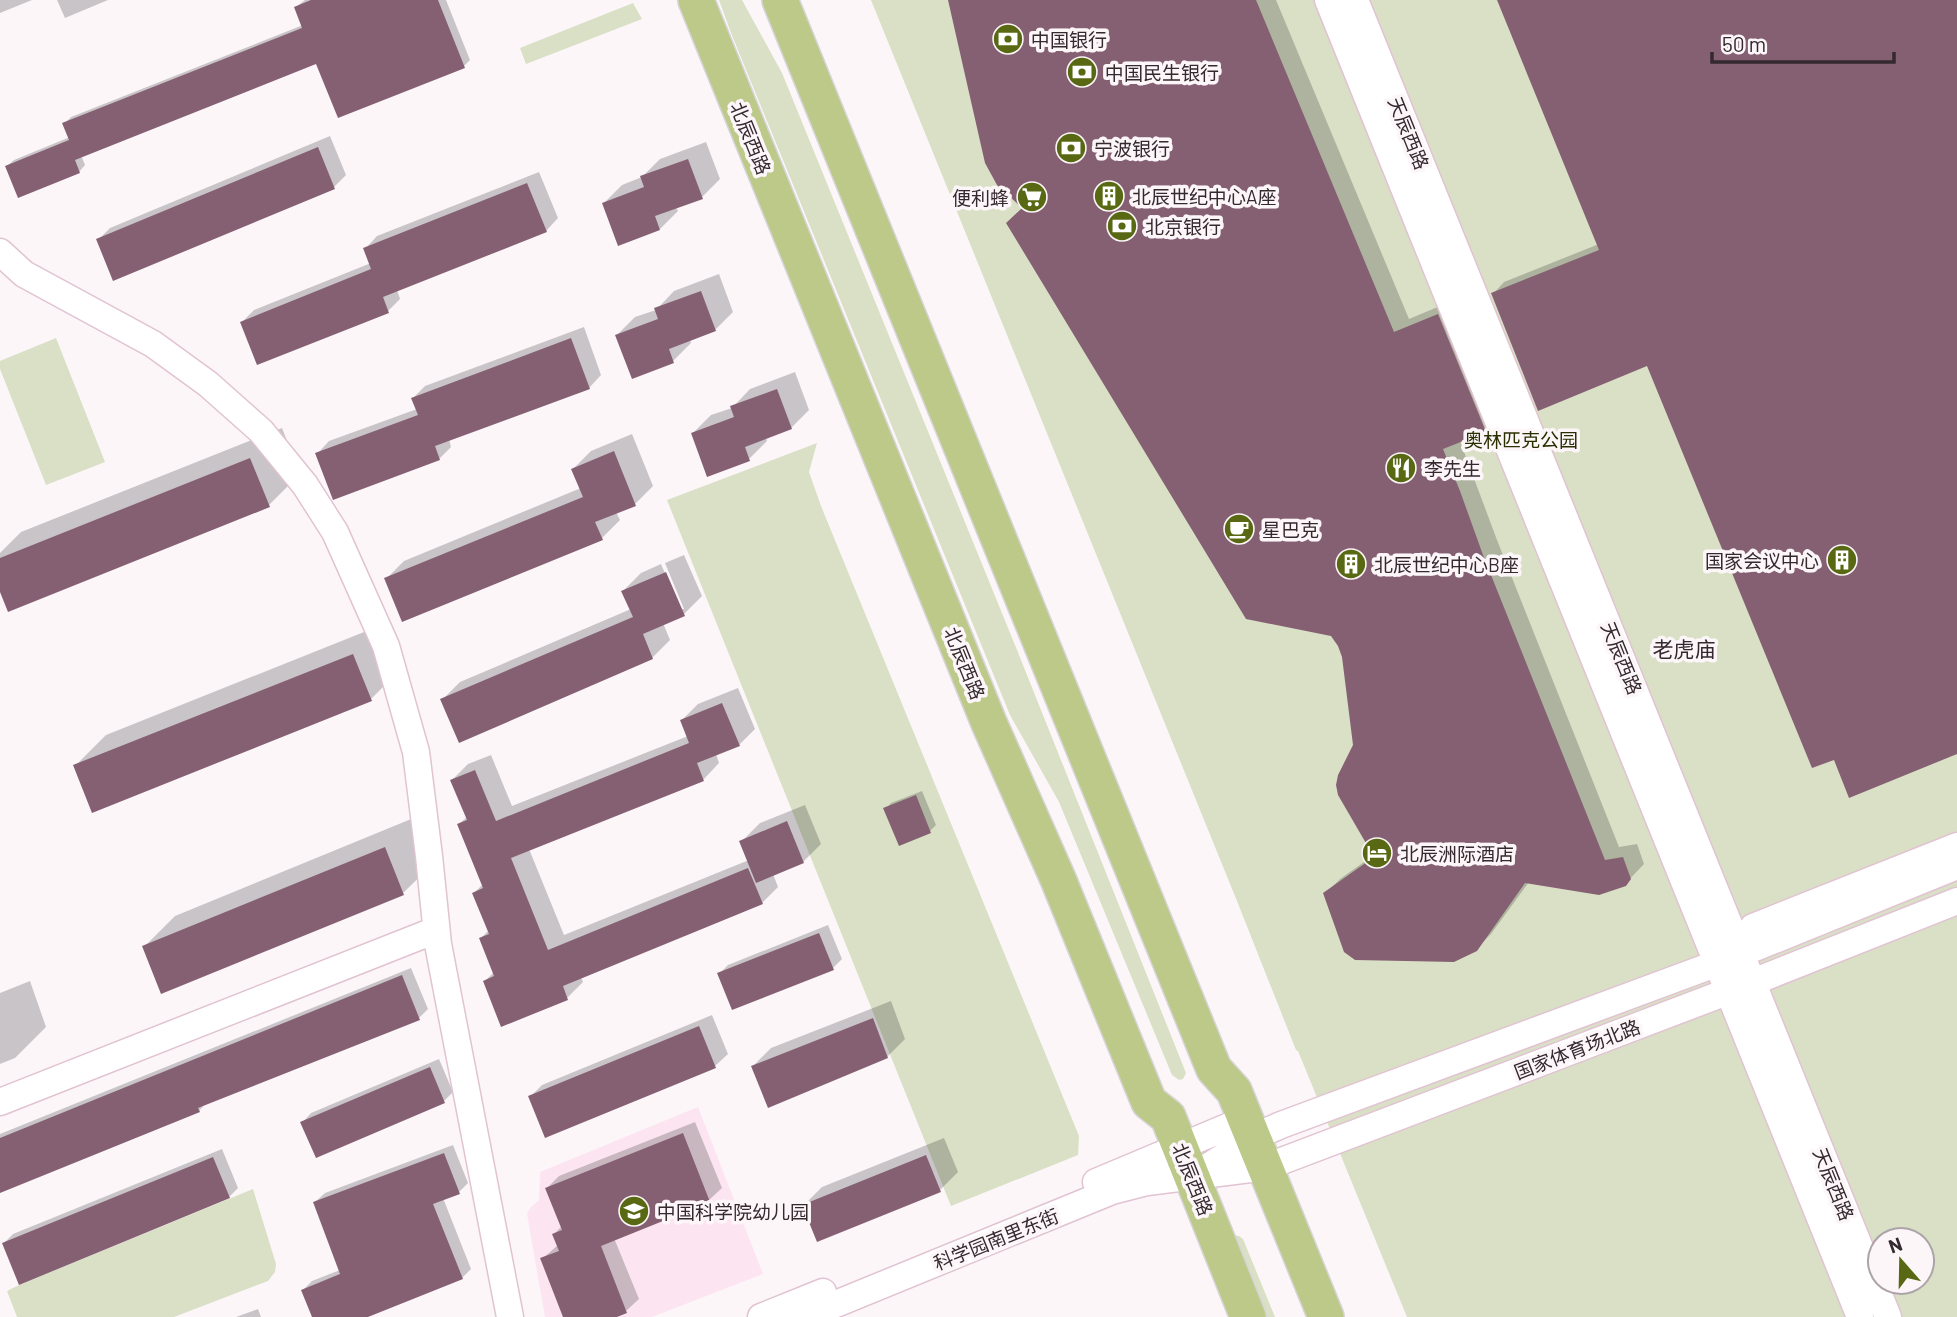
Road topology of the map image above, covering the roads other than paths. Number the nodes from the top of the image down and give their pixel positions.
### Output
1 (696, 0) edge
2 (780, 0) edge
3 (1328, 0) edge
4 (1355, 0) edge
5 (0, 253) edge
6 (1957, 846) edge
7 (1957, 866) edge
8 (1957, 901) edge
9 (436, 930) junction
10 (1730, 959) junction
11 (1741, 987) junction
12 (0, 1102) edge
13 (1257, 1144) junction
14 (1186, 1161) junction
15 (510, 1317) edge
16 (761, 1317) edge
17 (804, 1317) edge
18 (847, 1317) edge
19 (1248, 1317) edge
20 (1326, 1317) edge
21 (1860, 1317) edge
22 (1888, 1317) edge

1 - 14 main road, 北辰西路
2 - 13 main road
3 - 10 street, 天辰西路
4 - 10 street, 天辰西路
5 - 9 street
6 - 10 street
7 - 10 street, 国家体育场北路
8 - 11 street, 国家体育场北路
9 - 12 street
9 - 15 street
10 - 11 street, 天辰西路
10 - 13 street, 国家体育场北路
11 - 13 street, 国家体育场北路
11 - 21 street, 天辰西路
11 - 22 street, 天辰西路
13 - 14 street
13 - 14 street, 国家体育场北路
13 - 20 main road
14 - 16 street
14 - 17 street, 科学园南里东街
14 - 18 street
14 - 19 main road, 北辰西路

